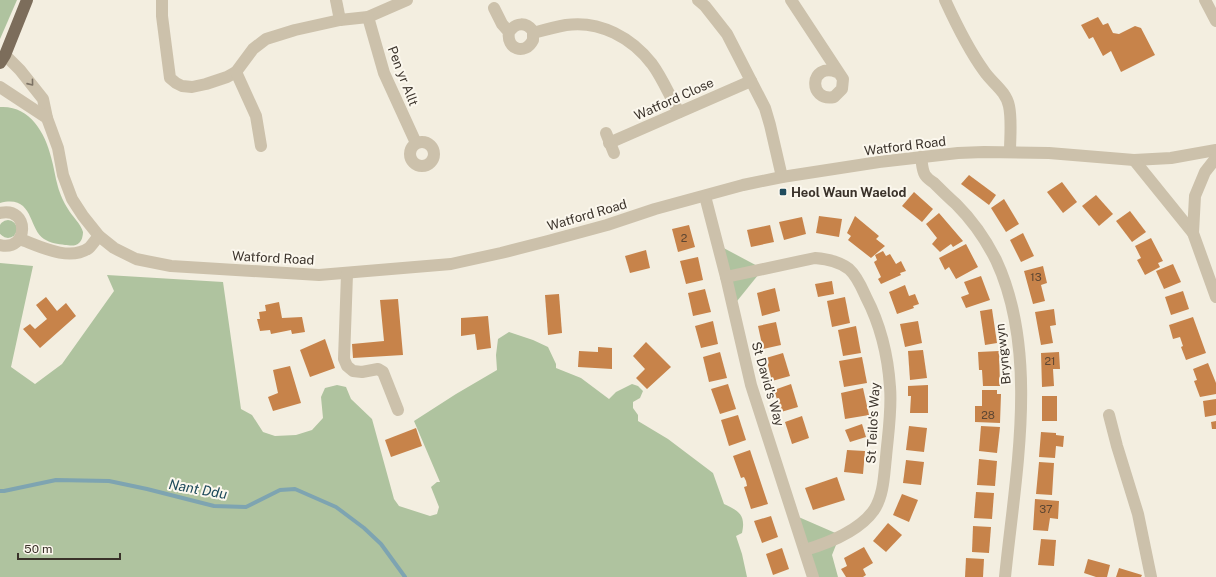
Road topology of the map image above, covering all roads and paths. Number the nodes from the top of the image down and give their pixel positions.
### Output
1 (27, 0) edge
2 (162, 0) edge
3 (336, 0) edge
4 (407, 0) edge
5 (791, 0) edge
6 (946, 0) edge
7 (1205, 0) edge
8 (705, 2) edge
9 (494, 8) dead end
10 (368, 17) junction
11 (340, 20) junction
12 (1216, 22) edge
13 (509, 32) junction
14 (533, 33) junction
15 (2, 59) edge
16 (236, 72) junction
17 (837, 72) dead end
18 (751, 81) junction
19 (0, 87) edge
20 (679, 112) junction
21 (47, 118) junction
22 (416, 143) dead end
23 (610, 143) dead end
24 (261, 146) dead end
25 (1216, 150) edge
26 (1010, 152) junction
27 (921, 157) junction
28 (1216, 158) edge
29 (1134, 160) junction
30 (782, 177) junction
31 (705, 196) junction
32 (0, 212) edge
33 (1193, 233) junction
34 (99, 236) junction
35 (20, 239) junction
36 (0, 245) edge
37 (347, 274) junction
38 (726, 277) junction
39 (1216, 297) edge
40 (398, 410) dead end
41 (1109, 415) dead end
42 (805, 550) junction
43 (813, 577) edge
44 (1006, 577) edge
45 (1150, 577) edge

1 - 15 main road
2 - 16 street
3 - 11 street
4 - 10 street
5 - 17 street
6 - 26 street
7 - 12 street
8 - 18 street
9 - 13 street
10 - 11 street
10 - 22 street, Pen yr Allt
11 - 16 street
13 - 14 street
13 - 14 street
14 - 20 street
15 -> 21 street, Watford Road
16 - 24 street
18 - 20 street, Watford Close
18 - 30 street
19 - 21 street
20 - 23 street, Watford Close
21 - 34 street, Watford Road
25 - 29 street, Watford Road
26 - 27 street, Watford Road
26 - 29 street, Watford Road
27 - 30 street, Watford Road
27 - 44 street, Bryngwyn
28 - 33 street
29 - 33 street
30 - 31 street, Watford Road
31 - 37 street, Watford Road
31 - 38 street, St David's Way
32 - 35 street
33 - 39 street
34 - 35 street
34 - 37 street, Watford Road
35 - 36 street
37 - 40 street
38 - 42 street, St David's Way
38 - 42 street, St Teilo's Way
41 - 45 street
42 - 43 street, St David's Way

